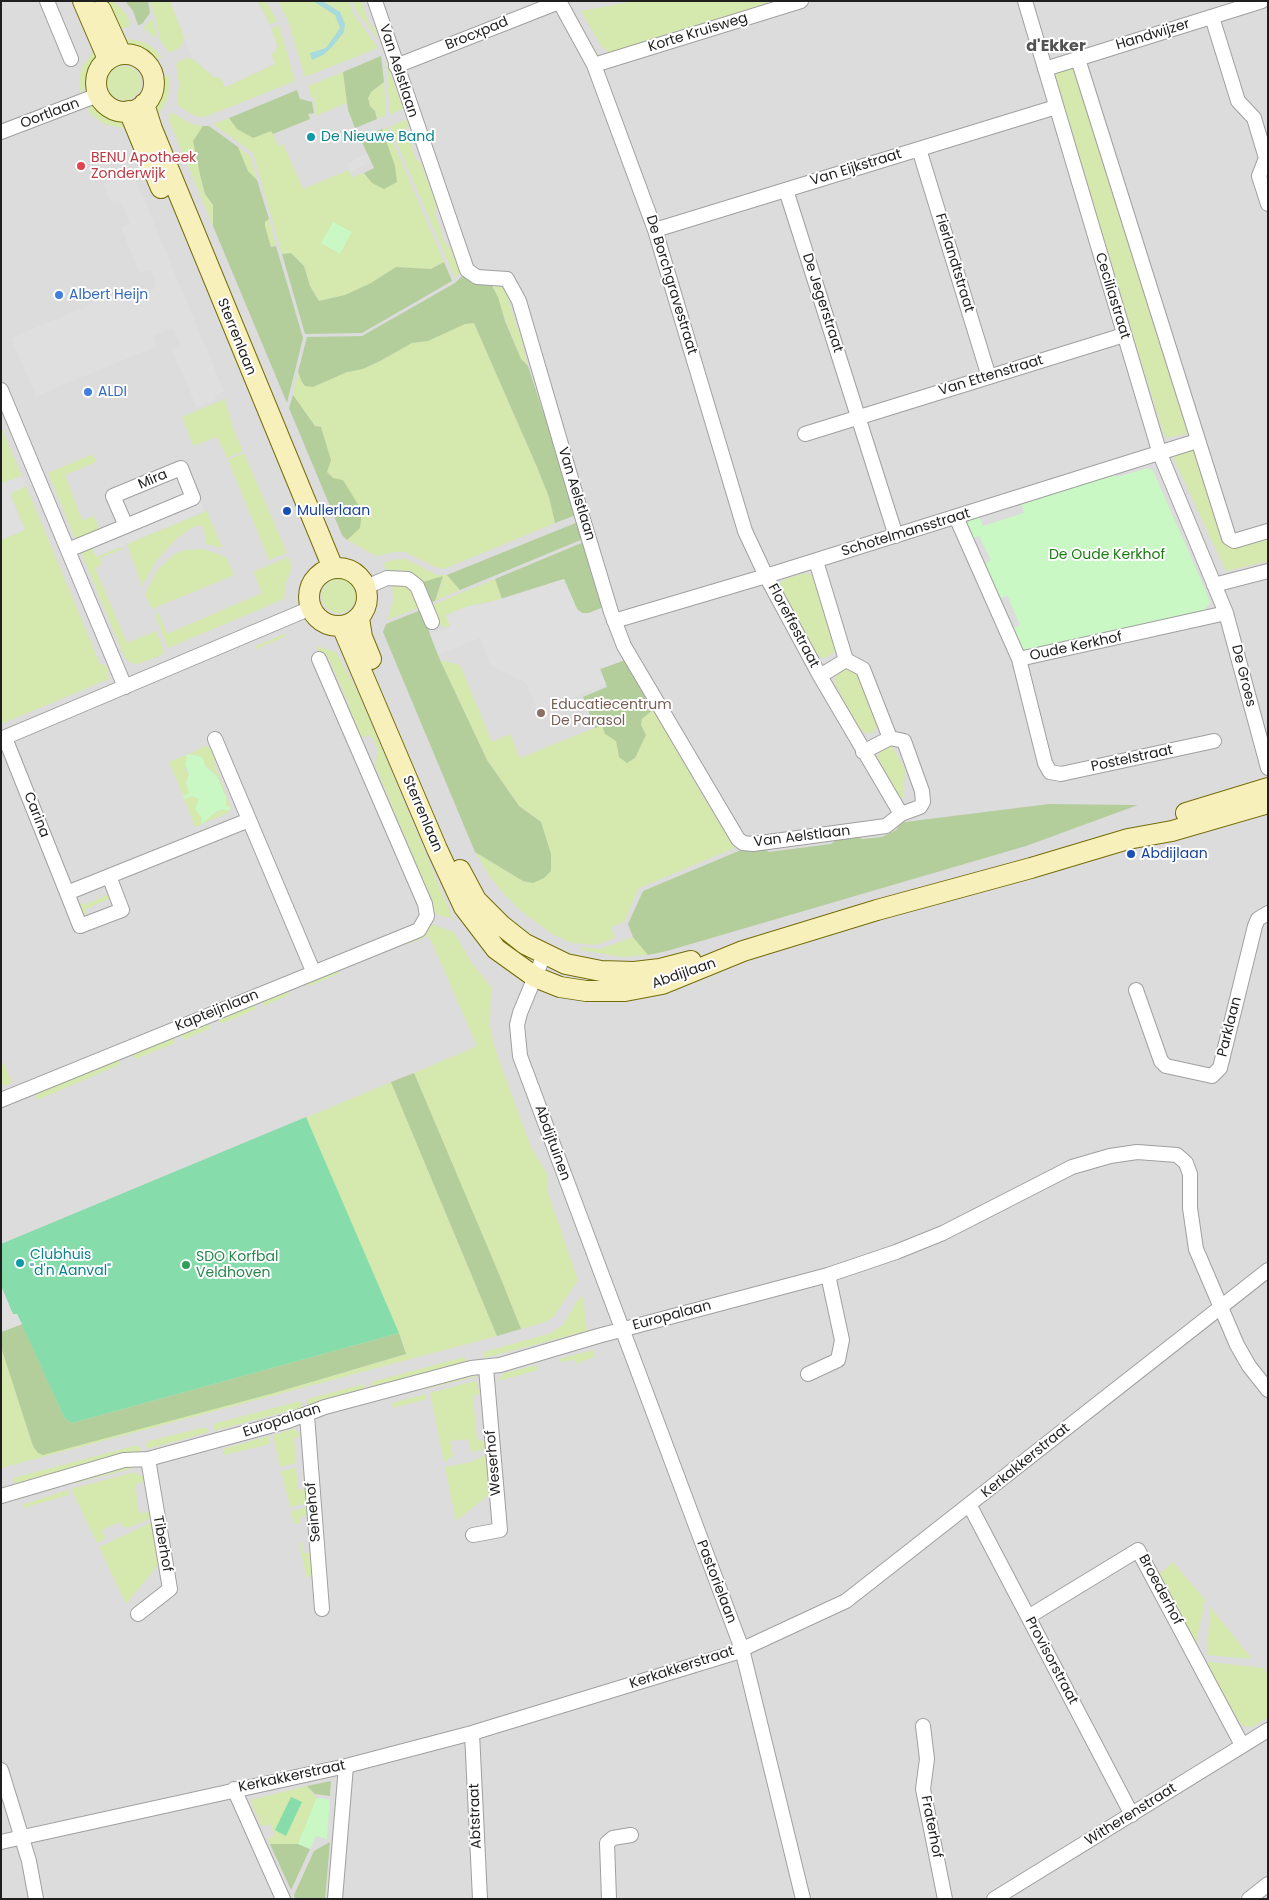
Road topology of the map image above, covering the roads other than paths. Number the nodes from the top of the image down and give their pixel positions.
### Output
1 (46, 1) edge
2 (83, 1) edge
3 (97, 1) edge
4 (375, 1) edge
5 (559, 1) edge
6 (801, 1) edge
7 (1025, 1) edge
8 (1262, 1) edge
9 (1212, 17) junction
10 (114, 56) junction
11 (71, 59) dead end
12 (1078, 59) junction
13 (594, 65) junction
14 (396, 66) junction
15 (1045, 69) junction
16 (98, 95) junction
17 (1056, 107) junction
18 (136, 108) junction
19 (1, 132) edge
20 (919, 149) junction
21 (786, 190) junction
22 (1268, 204) edge
23 (655, 230) junction
24 (1124, 335) junction
25 (989, 377) junction
26 (1, 390) edge
27 (858, 417) junction
28 (805, 434) dead end
29 (1197, 441) junction
30 (1160, 454) junction
31 (956, 517) junction
32 (126, 526) junction
33 (1268, 531) edge
34 (896, 536) junction
35 (68, 550) junction
36 (816, 561) junction
37 (328, 570) junction
38 (1268, 571) edge
39 (766, 576) junction
40 (1214, 585) junction
41 (366, 586) junction
42 (311, 608) junction
43 (1226, 613) junction
44 (614, 621) junction
45 (351, 622) junction
46 (432, 622) dead end
47 (319, 659) dead end
48 (1019, 659) junction
49 (846, 660) junction
50 (820, 676) junction
51 (125, 687) junction
52 (890, 738) junction
53 (3, 739) edge
54 (214, 739) dead end
55 (1214, 741) dead end
56 (863, 752) junction
57 (1268, 768) edge
58 (1268, 788) edge
59 (1268, 803) edge
60 (900, 814) junction
61 (249, 820) junction
62 (1128, 839) junction
63 (109, 876) junction
64 (67, 893) junction
65 (1268, 913) edge
66 (742, 951) junction
67 (544, 955) junction
68 (313, 971) junction
69 (535, 977) junction
70 (1136, 990) dead end
71 (2, 1099) edge
72 (1268, 1270) edge
73 (828, 1275) junction
74 (1220, 1306) junction
75 (623, 1329) junction
76 (486, 1368) junction
77 (808, 1374) dead end
78 (1268, 1390) edge
79 (307, 1416) junction
80 (148, 1459) junction
81 (1, 1496) edge
82 (970, 1506) junction
83 (473, 1535) dead end
84 (322, 1609) dead end
85 (138, 1614) dead end
86 (1028, 1617) junction
87 (742, 1649) junction
88 (923, 1726) dead end
89 (1268, 1730) edge
90 (472, 1733) junction
91 (1242, 1745) junction
92 (346, 1766) junction
93 (1, 1770) edge
94 (234, 1790) junction
95 (1132, 1815) junction
96 (630, 1835) dead end
97 (20, 1837) junction
98 (1, 1842) edge
99 (1268, 1884) edge
100 (36, 1899) edge
101 (283, 1899) edge
102 (335, 1899) edge
103 (480, 1899) edge
104 (609, 1899) edge
105 (803, 1899) edge
106 (945, 1899) edge
107 (994, 1899) edge
108 (1249, 1899) edge

1 - 11 street
2 - 10 street
3 - 10 street
4 - 14 street, Van Aelstlaan
5 - 13 street, De Borchgravestraat
5 - 14 street, Brocxpad
6 - 13 street, Korte Kruisweg
7 - 15 street, Ceciliastraat
8 - 9 street, Handwijzer
9 - 12 street, Handwijzer
9 - 22 street
10 - 16 street
10 - 18 street
12 - 15 street, Handwijzer
12 - 29 street
13 - 23 street, De Borchgravestraat
14 - 44 street, Van Aelstlaan
15 - 17 street, Ceciliastraat
16 - 18 street
16 - 19 street, Oortlaan
17 - 20 street, Van Eijkstraat
17 - 24 street, Ceciliastraat
18 - 37 street, Sterrenlaan
20 - 21 street, Van Eijkstraat
20 - 25 street, Fierlandtstraat
21 - 23 street, Van Eijkstraat
21 - 27 street, De Jegerstraat
23 - 39 street, De Borchgravestraat
24 - 25 street, Van Ettenstraat
24 - 30 street, Ceciliastraat
25 - 27 street, Van Ettenstraat
26 - 35 street
27 - 28 street
27 - 34 street, De Jegerstraat
29 - 30 street, Schotelmansstraat
29 - 33 street
30 - 31 street, Schotelmansstraat
30 - 40 street, Ceciliastraat
31 - 34 street, Schotelmansstraat
31 - 48 street, Oude Kerkhof
32 - 32 street, Mira
32 - 35 street, Mira
34 - 36 street, Schotelmansstraat
35 - 51 street
36 - 39 street, Schotelmansstraat
36 - 49 street
37 - 41 street
37 - 42 street
38 - 40 street
39 - 44 street, Schotelmansstraat
39 - 50 street, Floreffestraat
40 - 43 street, De Groes
41 - 45 street
41 - 46 street
42 - 45 street
42 - 51 street
43 - 48 street, Oude Kerkhof
43 - 57 street, De Groes
44 - 60 street, Van Aelstlaan
45 - 67 street, Sterrenlaan
45 - 69 street, Sterrenlaan
47 - 68 street, Kapteijnlaan
48 - 55 street, Postelstraat
49 - 50 street, Floreffestraat
49 - 52 street
50 - 56 street, Floreffestraat
51 - 53 street
52 - 56 street
52 - 60 street
53 - 64 street, Carina
54 - 61 street
56 - 60 street, Floreffestraat
58 - 62 street, Abdijlaan
59 - 62 street, Abdijlaan
61 - 63 street
61 - 68 street
62 - 66 street, Abdijlaan
63 - 64 street
63 - 64 street, Carina
65 - 70 street, Parklaan
66 - 67 street, Abdijlaan
66 - 69 street, Abdijlaan
67 - 69 street, Abdijtuinen
68 - 71 street, Kapteijnlaan
69 - 75 street, Abdijtuinen
72 - 74 street, Kerkakkerstraat
73 - 74 street, Europalaan
73 - 75 street, Europalaan
73 - 77 street
74 - 78 street
74 - 82 street, Kerkakkerstraat
75 - 76 street, Europalaan
75 - 87 street, Pastorielaan
76 - 79 street, Europalaan
76 - 83 street, Weserhof
79 - 80 street, Europalaan
79 - 84 street, Seinehof
80 - 81 street, Europalaan
80 - 85 street, Tiberhof
82 - 86 street, Provisorstraat
82 - 87 street, Kerkakkerstraat
86 - 91 street, Broederhof
86 - 95 street, Provisorstraat
87 - 90 street, Kerkakkerstraat
87 - 105 street, Pastorielaan
88 - 106 street, Fraterhof
89 - 91 street, Witherenstraat
90 - 92 street, Kerkakkerstraat
90 - 103 street, Abtstraat
91 - 95 street, Witherenstraat
92 - 94 street, Kerkakkerstraat
92 - 102 street
93 - 97 street
94 - 97 street, Kerkakkerstraat
94 - 101 street
95 - 107 street, Witherenstraat
96 - 104 street
97 - 98 street, Kerkakkerstraat
97 - 100 street
99 - 108 street

